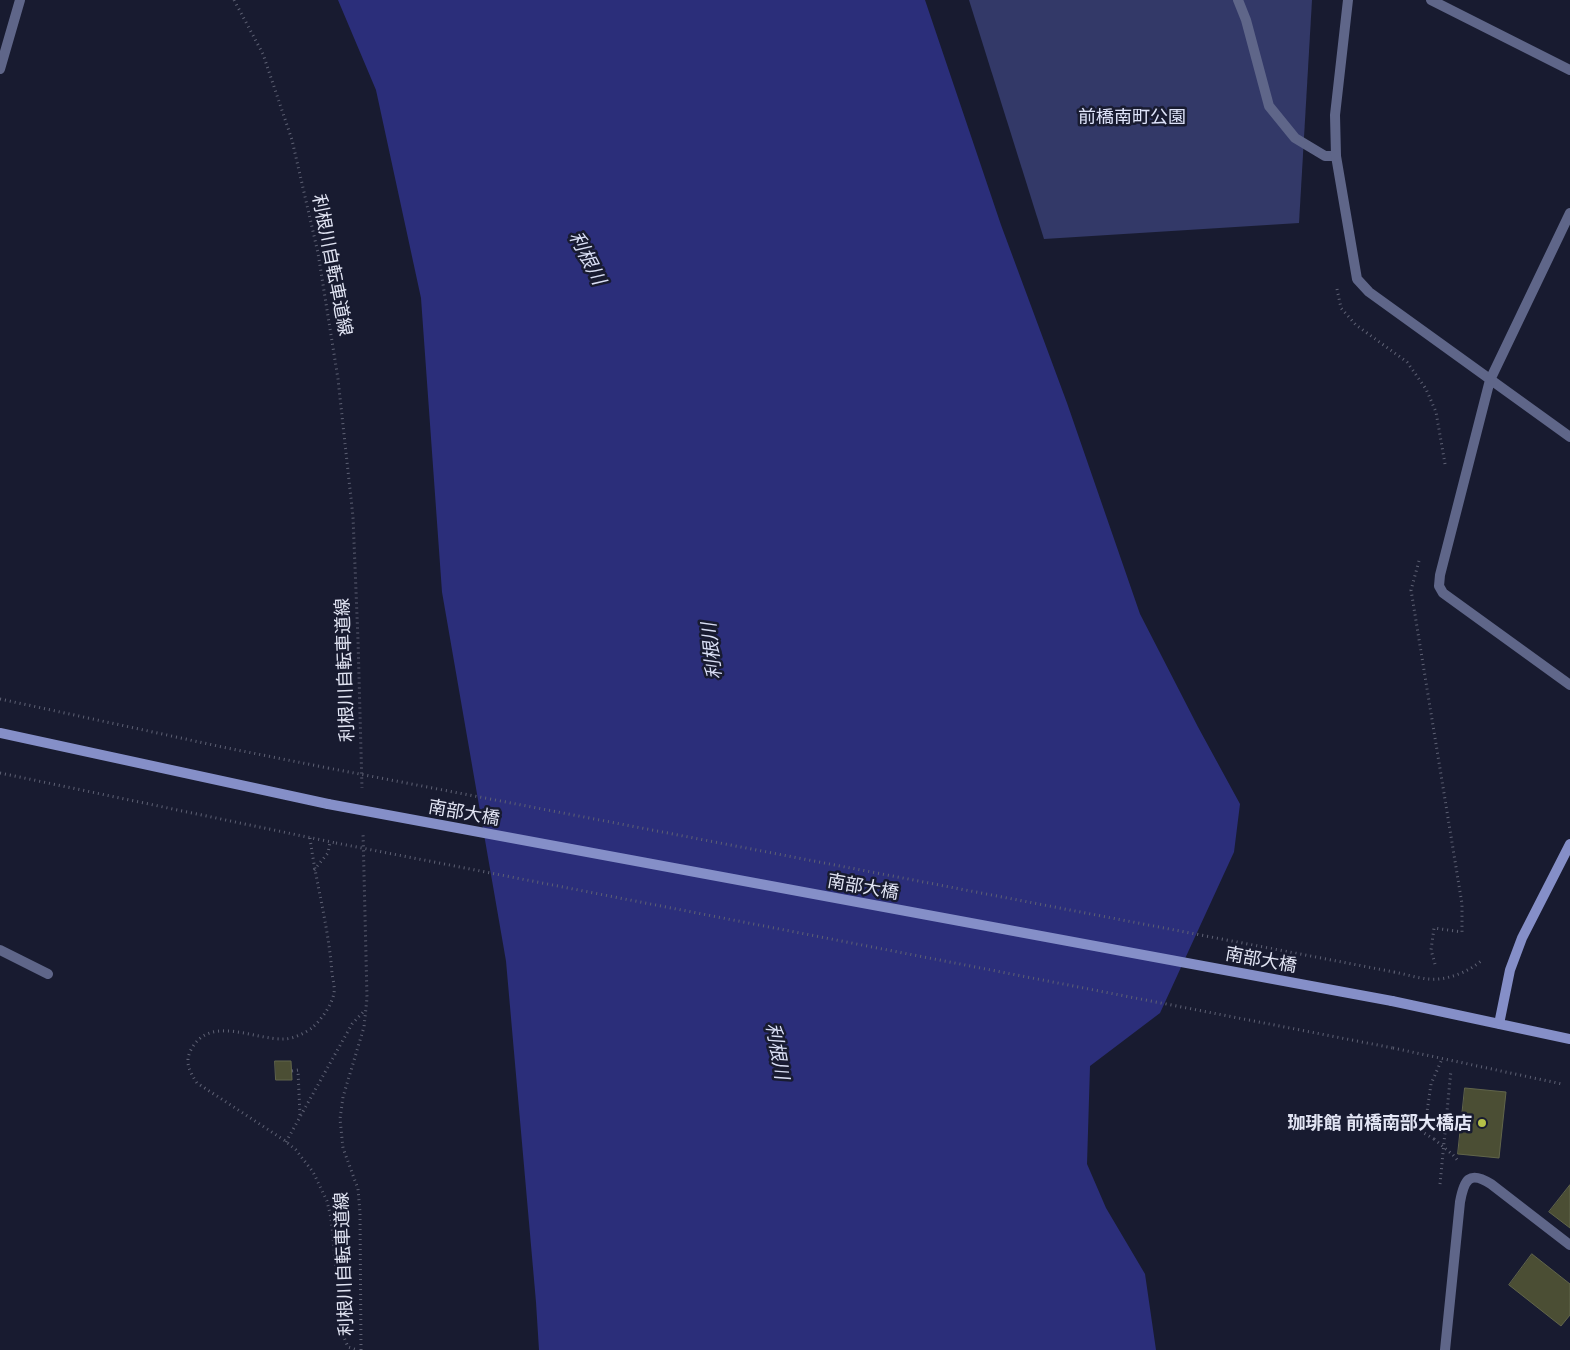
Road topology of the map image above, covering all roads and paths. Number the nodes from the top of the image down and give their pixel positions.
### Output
1 (20, 0) edge
2 (234, 0) edge
3 (1238, 0) edge
4 (1348, 0) edge
5 (1431, 0) edge
6 (0, 69) edge
7 (1570, 70) edge
8 (1336, 156) junction
9 (1570, 212) edge
10 (1336, 286) dead end
11 (1490, 380) junction
12 (1570, 437) edge
13 (1446, 467) dead end
14 (1419, 559) dead end
15 (1570, 685) edge
16 (0, 699) edge
17 (0, 733) edge
18 (0, 773) edge
19 (362, 797) dead end
20 (363, 826) dead end
21 (310, 838) junction
22 (330, 842) junction
23 (1570, 844) edge
24 (314, 870) junction
25 (0, 950) edge
26 (1482, 960) dead end
27 (1435, 964) dead end
28 (48, 974) dead end
29 (366, 1010) junction
30 (1498, 1024) junction
31 (1570, 1038) edge
32 (1442, 1060) junction
33 (292, 1070) dead end
34 (1451, 1070) dead end
35 (1562, 1084) dead end
36 (300, 1118) junction
37 (286, 1142) junction
38 (1453, 1155) dead end
39 (1440, 1186) dead end
40 (1570, 1245) edge
41 (359, 1350) edge
42 (1445, 1350) edge

1 - 6 street
2 - 19 path, 利根川自転車道線
3 - 8 street
4 - 8 street
5 - 7 street
8 - 11 street
9 - 11 street
10 - 13 path
11 - 12 street
11 - 15 street
14 - 27 path
16 - 26 path, bridge
17 - 30 street, 南部大橋, bridge
18 - 21 path
20 - 29 path, 利根川自転車道線
21 - 22 path
21 - 24 path
22 - 24 path
22 - 32 path, bridge
23 - 30 street
24 - 37 path
25 - 28 street
29 - 36 path
29 - 41 path, 利根川自転車道線
30 - 31 street, 南部大橋
32 - 35 path
32 - 38 path, bridge
33 - 36 path
34 - 39 path
36 - 37 path
37 - 41 path
40 - 42 street

